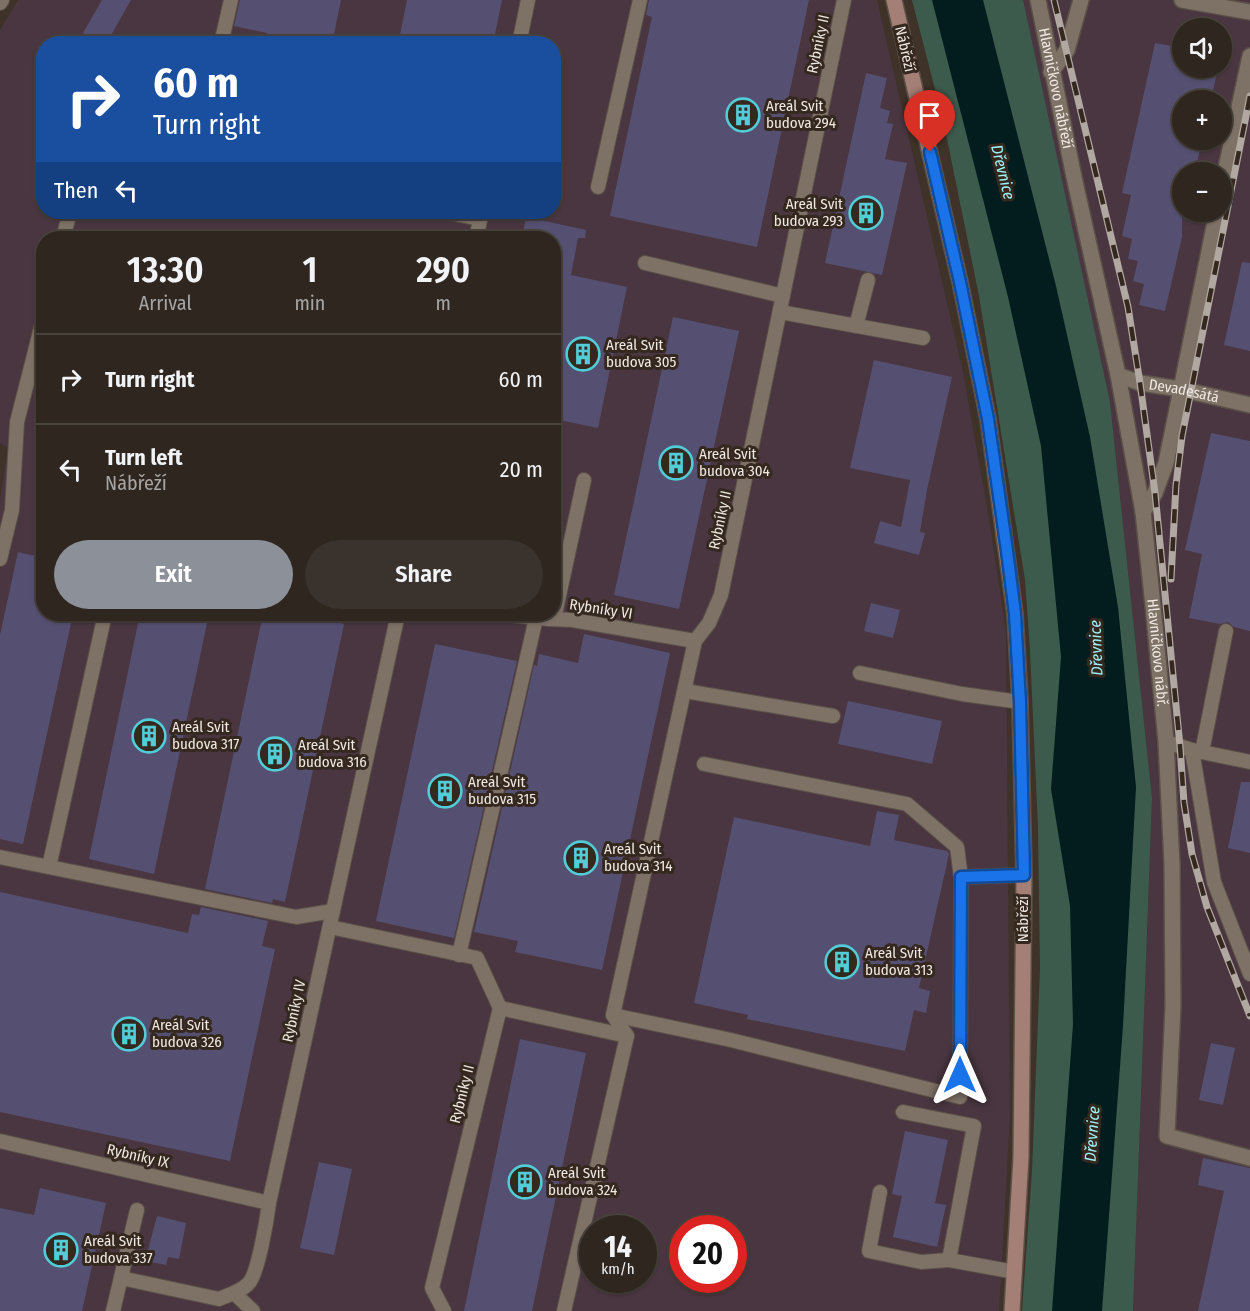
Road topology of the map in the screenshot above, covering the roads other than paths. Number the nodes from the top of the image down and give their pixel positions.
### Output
1 (231, 0) edge
2 (528, 0) edge
3 (640, 0) edge
4 (844, 0) edge
5 (894, 0) edge
6 (1038, 0) edge
7 (1081, 0) edge
8 (1182, 0) edge
9 (1250, 12) edge
10 (223, 36) edge
11 (521, 36) edge
12 (1250, 56) edge
13 (1051, 72) junction
14 (1227, 162) edge
15 (1074, 177) joint
16 (598, 187) dead end
17 (1215, 222) edge
18 (645, 263) dead end
19 (868, 280) dead end
20 (783, 296) junction
21 (780, 312) junction
22 (856, 326) junction
23 (923, 338) dead end
24 (36, 347) edge
25 (1118, 375) junction
26 (1180, 389) junction
27 (1250, 405) edge
28 (584, 480) dead end
29 (1143, 512) junction
30 (0, 559) edge
31 (561, 587) edge
32 (561, 619) edge
33 (103, 621) edge
34 (396, 621) edge
35 (535, 621) edge
36 (1226, 631) dead end
37 (695, 641) junction
38 (860, 674) dead end
39 (685, 691) junction
40 (1020, 702) junction
41 (833, 716) dead end
42 (1166, 742) junction
43 (1197, 751) junction
44 (1250, 762) edge
45 (704, 764) dead end
46 (0, 857) edge
47 (49, 867) junction
48 (1024, 875) junction
49 (961, 877) junction
50 (333, 911) junction
51 (330, 927) junction
52 (459, 955) junction
53 (1250, 974) edge
54 (500, 1008) junction
55 (613, 1015) junction
56 (627, 1036) junction
57 (903, 1112) dead end
58 (0, 1141) edge
59 (1250, 1158) edge
60 (880, 1192) dead end
61 (269, 1203) junction
62 (137, 1210) dead end
63 (949, 1260) junction
64 (1015, 1272) junction
65 (121, 1278) junction
66 (234, 1293) junction
67 (113, 1311) edge
68 (253, 1311) edge
69 (444, 1311) edge
70 (564, 1311) edge
71 (1012, 1311) edge

1 - 10 lane
2 - 11 lane
3 - 16 lane
4 - 20 lane, Rybníky II
5 - 40 street, Nábřeží
6 - 13 street, Hlavničkovo nábřeží
7 - 13 street
8 - 9 street
12 - 14 street
13 - 15 street, Hlavničkovo nábřeží
15 - 25 street, Hlavničkovo nábř.
17 - 26 street
18 - 20 lane
19 - 22 lane
20 - 21 lane, Rybníky II
21 - 22 lane
21 - 37 lane, Rybníky II
22 - 23 lane
24 - 30 lane
25 - 26 street, Devadesátá
25 - 29 street, Hlavničkovo nábř.
26 - 27 street, Devadesátá
26 - 29 street
28 - 31 lane
29 - 42 street, Hlavničkovo nábř.
32 - 37 lane, Rybníky VI
33 - 47 lane
34 - 50 lane, Rybníky IV
35 - 52 lane
36 - 43 lane
37 - 39 lane, Rybníky II
38 - 40 lane
39 - 41 lane
39 - 55 lane, Rybníky II
40 - 48 street, Nábřeží
42 - 43 lane
42 - 59 street, Hlavničkovo nábř.
43 - 44 lane
43 - 53 lane
45 - 49 lane
46 - 47 lane
47 - 50 lane
48 - 49 lane
48 - 64 street, Nábřeží
49 - 55 lane
50 - 51 lane, Rybníky IV
51 - 52 lane
51 - 61 lane, Rybníky IV
52 - 54 lane
54 - 56 lane
54 - 69 lane, Rybníky II
55 - 56 lane
56 - 70 lane
57 - 63 lane
58 - 61 lane, Rybníky IX
60 - 63 lane
61 - 66 lane, Rybníky IV
62 - 65 lane
63 - 64 lane
64 - 71 street, Nábřeží
65 - 66 lane
65 - 67 lane
66 - 68 lane

